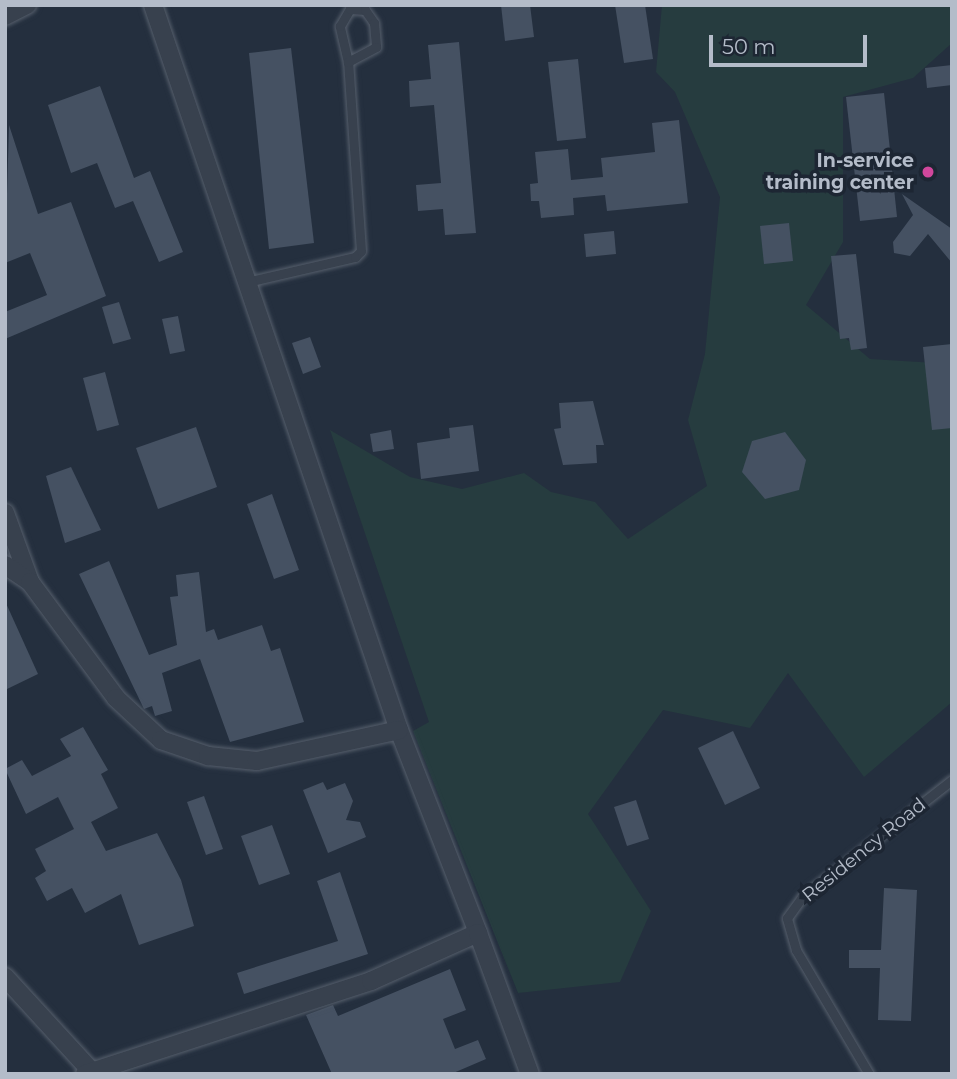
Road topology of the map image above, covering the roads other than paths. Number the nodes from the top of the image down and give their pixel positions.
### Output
1 (27, 5) edge
2 (153, 5) edge
3 (5, 16) edge
4 (348, 62) junction
5 (251, 281) junction
6 (5, 513) edge
7 (5, 565) edge
8 (30, 582) junction
9 (399, 730) junction
10 (952, 779) edge
11 (478, 933) junction
12 (5, 977) edge
13 (89, 1073) edge
14 (530, 1074) edge
15 (869, 1074) edge

1 - 3 street
2 - 5 street
4 - 4 lane
4 - 5 lane
5 - 9 street
6 - 8 street
7 - 8 street
8 - 9 street
9 - 11 street
10 - 15 lane, Residency Road
11 - 13 street
11 - 14 street
12 - 13 street

